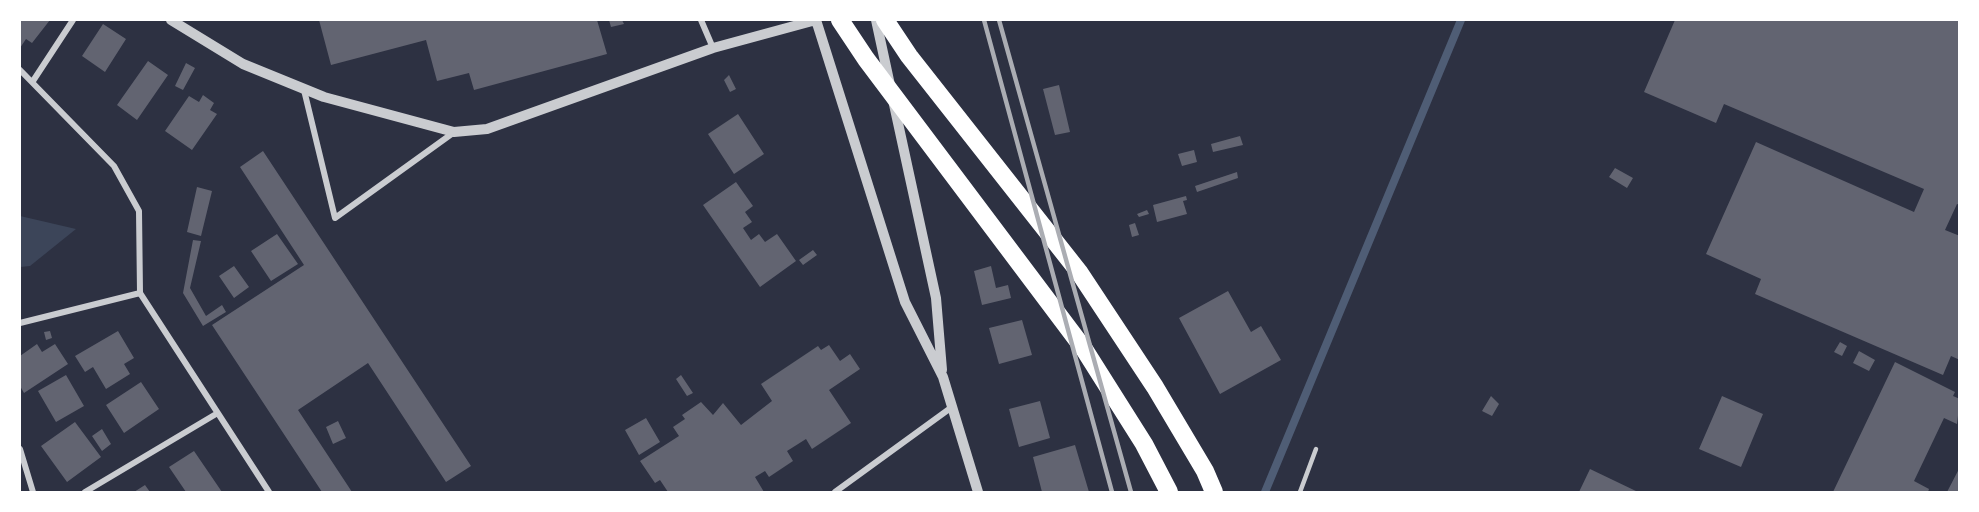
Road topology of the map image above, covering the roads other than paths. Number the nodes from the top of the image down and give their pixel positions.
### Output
1 (73, 20) edge
2 (171, 20) edge
3 (700, 20) edge
4 (816, 20) edge
5 (840, 20) edge
6 (876, 20) edge
7 (885, 20) edge
8 (713, 48) junction
9 (20, 70) edge
10 (33, 81) junction
11 (304, 89) junction
12 (454, 132) junction
13 (140, 293) junction
14 (20, 323) edge
15 (943, 377) junction
16 (952, 407) junction
17 (216, 414) junction
18 (1316, 449) dead end
19 (20, 453) edge
20 (33, 492) edge
21 (85, 492) edge
22 (268, 492) edge
23 (835, 492) edge
24 (978, 492) edge
25 (1168, 492) edge
26 (1214, 492) edge
27 (1300, 492) edge

1 - 10 street
2 - 11 street
3 - 8 street
4 - 8 street
4 - 15 street
5 - 25 highway
6 - 15 street
7 - 26 highway
8 - 12 street
9 - 10 street
10 - 13 street
11 - 12 street
11 - 12 street
13 - 14 street
13 - 17 street
15 - 16 street
16 - 23 street
16 - 24 street
17 - 21 street
17 - 22 street
18 - 27 lane
19 - 20 street

